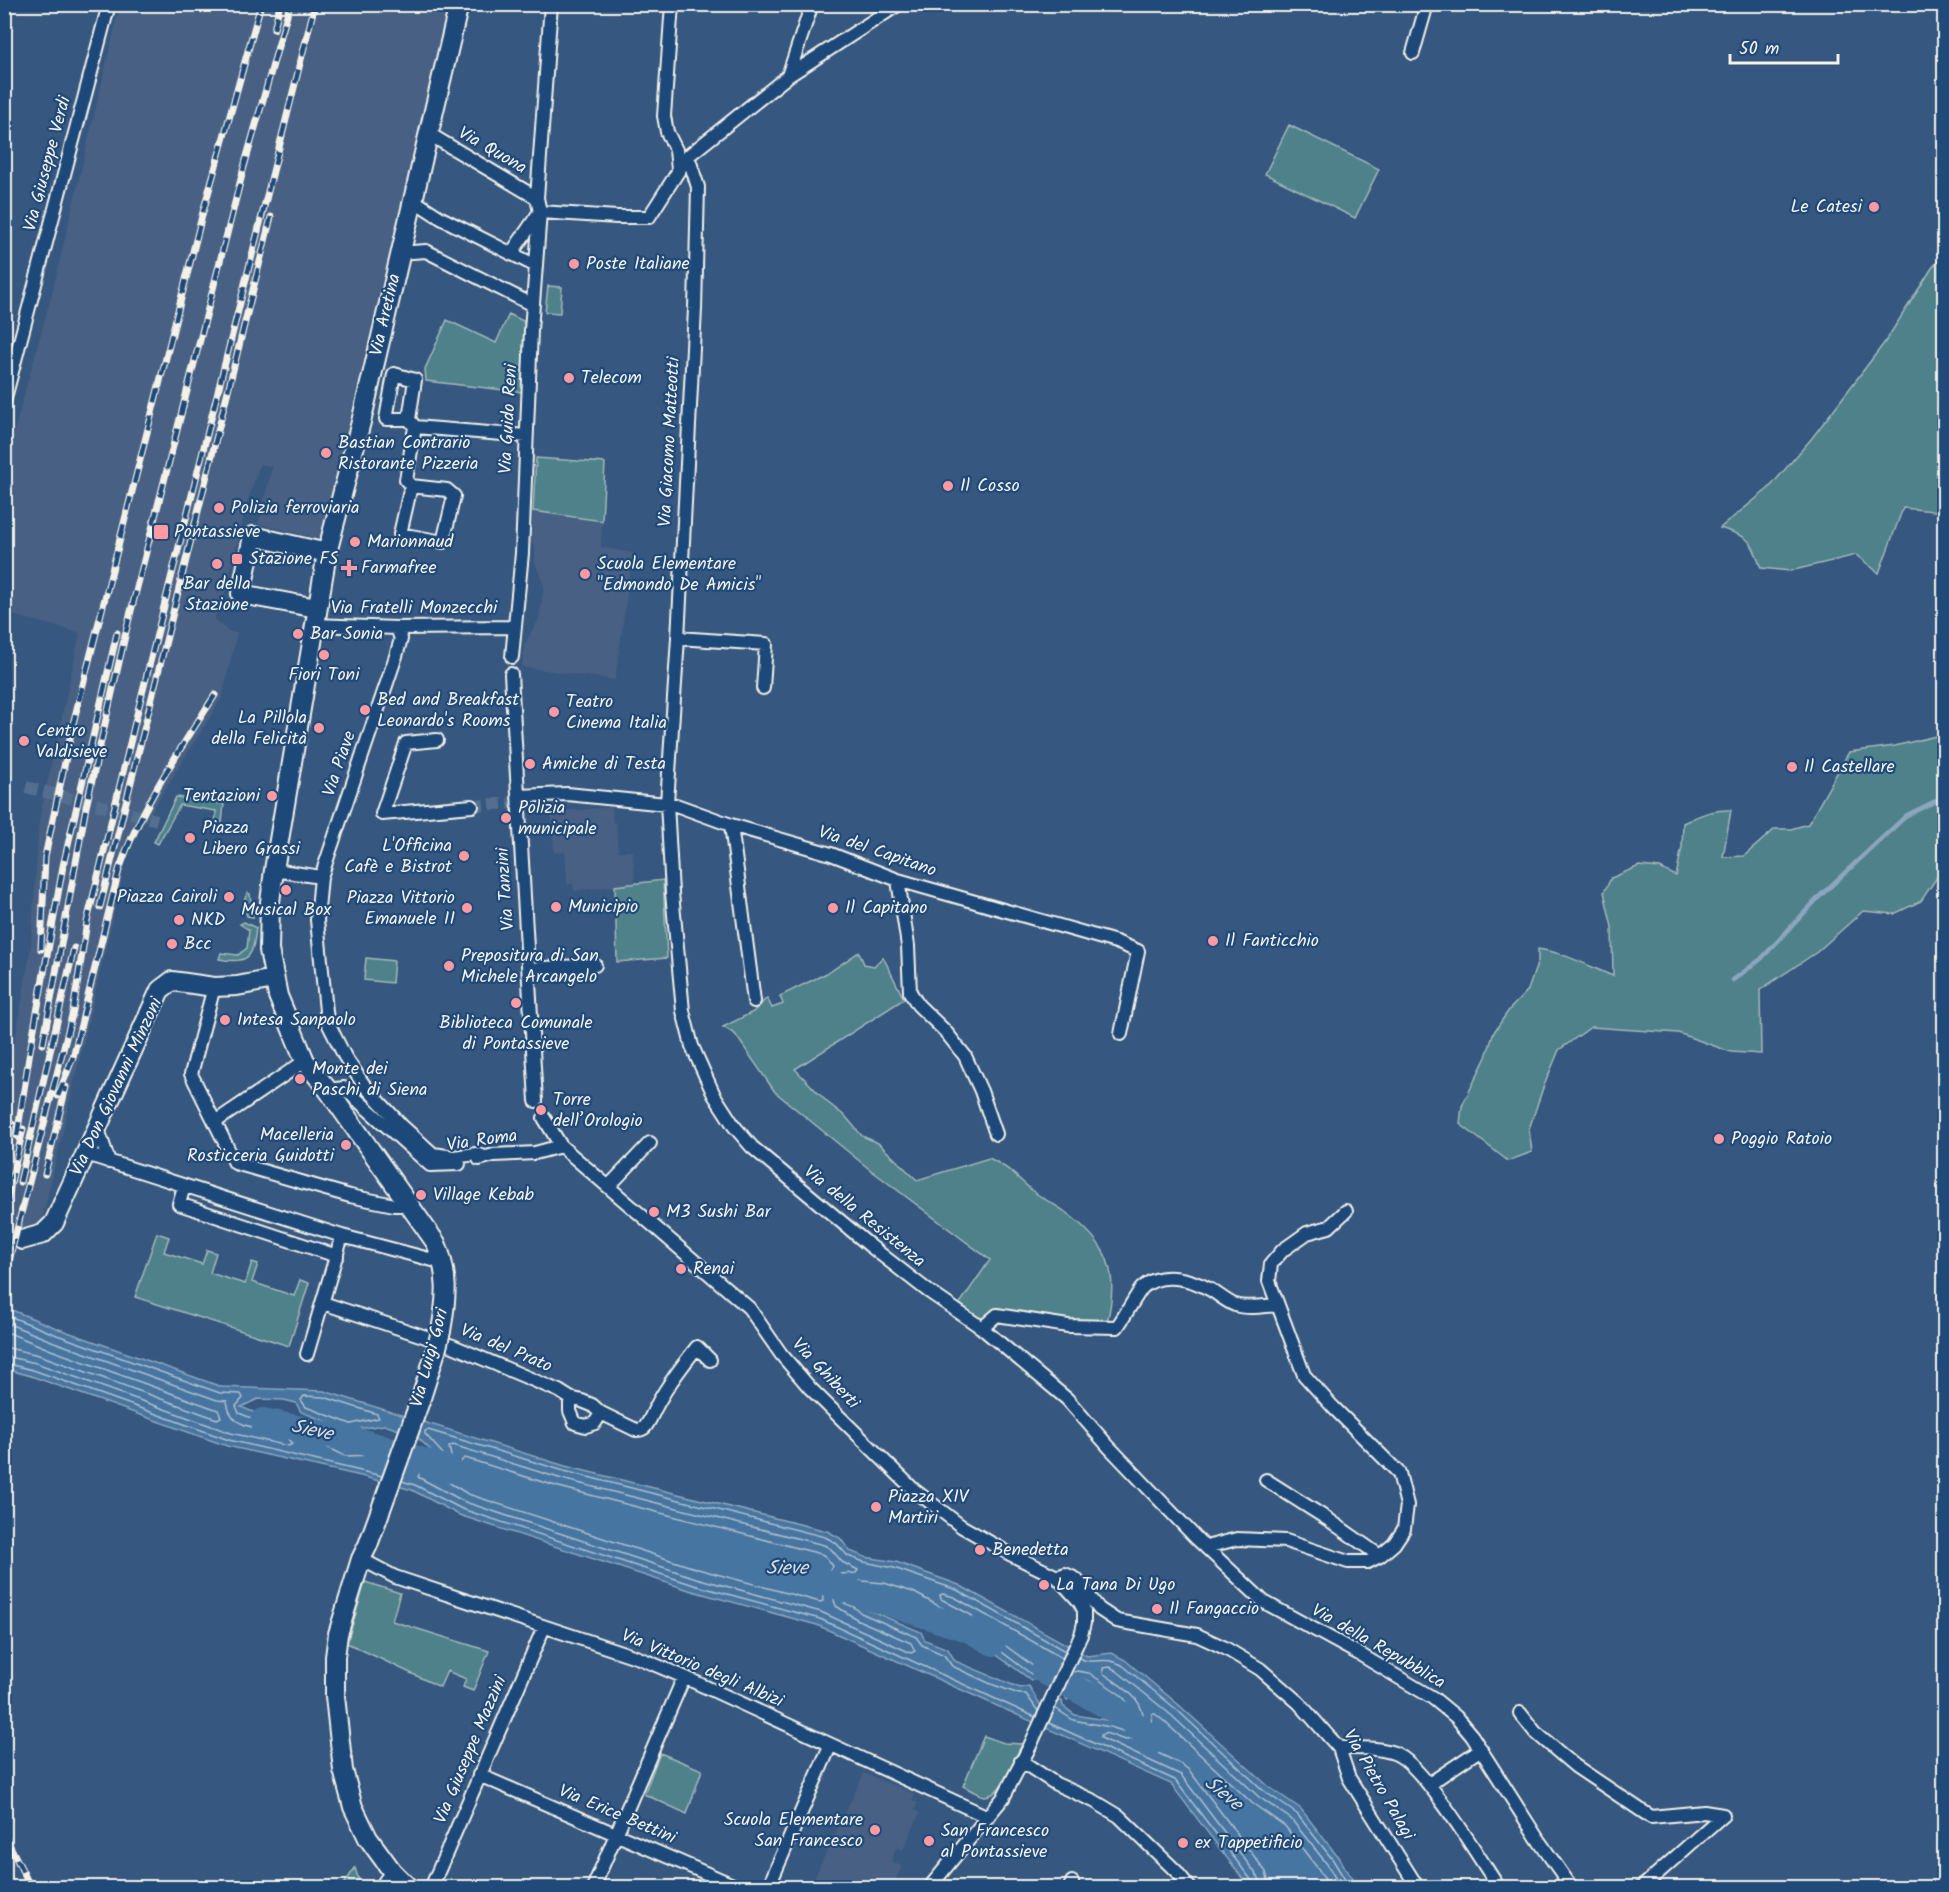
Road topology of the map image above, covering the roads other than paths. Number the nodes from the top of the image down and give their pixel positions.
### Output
1 (109, 4) edge
2 (459, 4) edge
3 (551, 4) edge
4 (672, 4) edge
5 (812, 4) edge
6 (899, 4) edge
7 (1427, 4) edge
8 (1413, 53) dead end
9 (788, 76) junction
10 (429, 134) junction
11 (688, 156) junction
12 (678, 169) junction
13 (537, 198) junction
14 (413, 200) junction
15 (540, 212) junction
16 (399, 253) junction
17 (511, 254) junction
18 (536, 266) junction
19 (533, 302) junction
20 (4, 402) edge
21 (525, 436) junction
22 (411, 486) junction
23 (327, 553) junction
24 (316, 617) junction
25 (514, 627) junction
26 (397, 628) junction
27 (678, 638) junction
28 (512, 657) dead end
29 (511, 674) dead end
30 (763, 688) dead end
31 (437, 740) dead end
32 (515, 801) junction
33 (667, 803) junction
34 (472, 806) tunnel mouth
35 (731, 825) junction
36 (274, 870) junction
37 (321, 877) junction
38 (898, 880) junction
39 (595, 965) dead end
40 (529, 969) junction
41 (274, 979) junction
42 (214, 987) junction
43 (754, 1001) dead end
44 (1121, 1034) dead end
45 (305, 1061) junction
46 (328, 1090) junction
47 (536, 1101) dead end
48 (544, 1118) dead end
49 (215, 1122) junction
50 (98, 1129) junction
51 (996, 1134) dead end
52 (650, 1143) dead end
53 (561, 1146) junction
54 (86, 1154) junction
55 (485, 1157) junction
56 (109, 1162) junction
57 (184, 1186) junction
58 (609, 1186) junction
59 (407, 1205) junction
60 (1347, 1211) dead end
61 (342, 1236) junction
62 (22, 1240) tunnel mouth
63 (337, 1256) junction
64 (444, 1263) junction
65 (323, 1303) junction
66 (1277, 1305) junction
67 (976, 1323) junction
68 (307, 1354) dead end
69 (710, 1360) dead end
70 (570, 1398) junction
71 (601, 1413) junction
72 (1266, 1480) dead end
73 (1206, 1547) junction
74 (364, 1552) junction
75 (1380, 1556) junction
76 (1057, 1577) junction
77 (544, 1627) junction
78 (684, 1677) junction
79 (1520, 1713) dead end
80 (830, 1746) junction
81 (1339, 1748) junction
82 (1481, 1749) junction
83 (1021, 1761) junction
84 (479, 1776) junction
85 (1429, 1784) junction
86 (988, 1817) junction
87 (616, 1834) junction
88 (392, 1871) junction
89 (380, 1887) edge
90 (409, 1887) edge
91 (431, 1887) edge
92 (593, 1887) edge
93 (740, 1887) edge
94 (768, 1887) edge
95 (929, 1887) edge
96 (1190, 1887) edge
97 (1418, 1887) edge
98 (1499, 1887) edge
99 (1572, 1887) edge
100 (1641, 1887) edge

1 - 20 street, Via Giuseppe Verdi
2 - 10 street, Via Aretina
3 - 13 street, Via Guido Reni
4 - 12 street
5 - 9 street
6 - 9 street
7 - 8 street
9 - 11 street
10 - 13 street, Via Quona
10 - 14 street, Via Aretina
11 - 12 street
11 - 27 street, Via Giacomo Matteotti
12 - 15 street
13 - 15 street, Via Guido Reni
14 - 16 street, Via Aretina
14 - 17 street
15 - 17 street
15 - 18 street, Via Guido Reni
16 - 19 street
16 - 23 street, Via Aretina
17 - 18 street
18 - 19 street, Via Guido Reni
19 - 21 street, Via Guido Reni
21 - 22 street
21 - 25 street, Via Guido Reni
22 - 22 street
23 - 24 street, Via Aretina
23 - 24 street
24 - 26 street, Via Fratelli Monzecchi
24 - 36 street, Via Aretina
25 - 26 street, Via Fratelli Monzecchi
25 - 28 street
26 - 37 street, Via Piave
27 - 30 street
27 - 33 street, Via Giacomo Matteotti
29 - 32 street, Via Tanzini
31 - 34 street
32 - 33 street, Via del Capitano
32 - 40 street, Via Tanzini
33 - 35 street, Via del Capitano
33 - 67 street, Via della Resistenza
35 - 38 street, Via del Capitano
35 - 43 street
36 - 37 street
36 - 41 street, Via Luigi Gori
37 - 55 street, Via Piave
38 - 44 street, Via del Capitano
38 - 51 street
39 - 40 street
40 - 47 street, Via Tanzini
41 - 42 street, Via Don Giovanni Minzoni
41 - 45 street, Via Luigi Gori
42 - 49 street
42 - 50 street, Via Don Giovanni Minzoni
45 - 46 street, Via Luigi Gori
45 - 49 street
46 - 55 street, Via Roma
46 - 59 street, Via Luigi Gori
48 - 53 street, Via Ghiberti
49 - 59 street
50 - 54 street, Via Don Giovanni Minzoni
50 - 56 street
52 - 58 street
53 - 55 street, Via Roma
53 - 58 street, Via Ghiberti
54 - 56 street
54 - 62 street, Via Don Giovanni Minzoni
56 - 57 street
57 - 61 street
57 - 63 street
58 - 76 street, Via Ghiberti
59 - 64 street, Via Luigi Gori
60 - 66 street
61 - 63 street
61 - 64 street
63 - 65 street
64 - 74 street, Via Luigi Gori, bridge
65 - 68 street
65 - 70 street, Via del Prato
66 - 67 street
66 - 75 street
67 - 73 street, Via della Repubblica
69 - 71 street, Via del Prato
70 - 71 street, Via del Prato
70 - 71 street
72 - 75 street
73 - 75 street
73 - 82 street, Via della Repubblica
74 - 77 street, Via Vittorio degli Albizi
74 - 88 street, Via Luigi Gori
76 - 81 street, Via Pietro Palagi
76 - 83 street, Via Ghiberti
77 - 78 street, Via Vittorio degli Albizi
77 - 84 street, Via Giuseppe Mazzini
78 - 80 street, Via Vittorio degli Albizi
78 - 87 street
79 - 100 street
80 - 86 street, Via Vittorio degli Albizi
80 - 94 street
81 - 85 street
81 - 97 street, Via Pietro Palagi
82 - 85 street
82 - 99 street, Via della Repubblica
83 - 86 street
83 - 96 street
84 - 87 street, Via Erice Bettini
84 - 91 street, Via Giuseppe Mazzini
85 - 98 street
86 - 95 street
87 - 92 street
87 - 93 street, Via Erice Bettini
88 - 89 street
88 - 90 street, Via Luigi Gori

